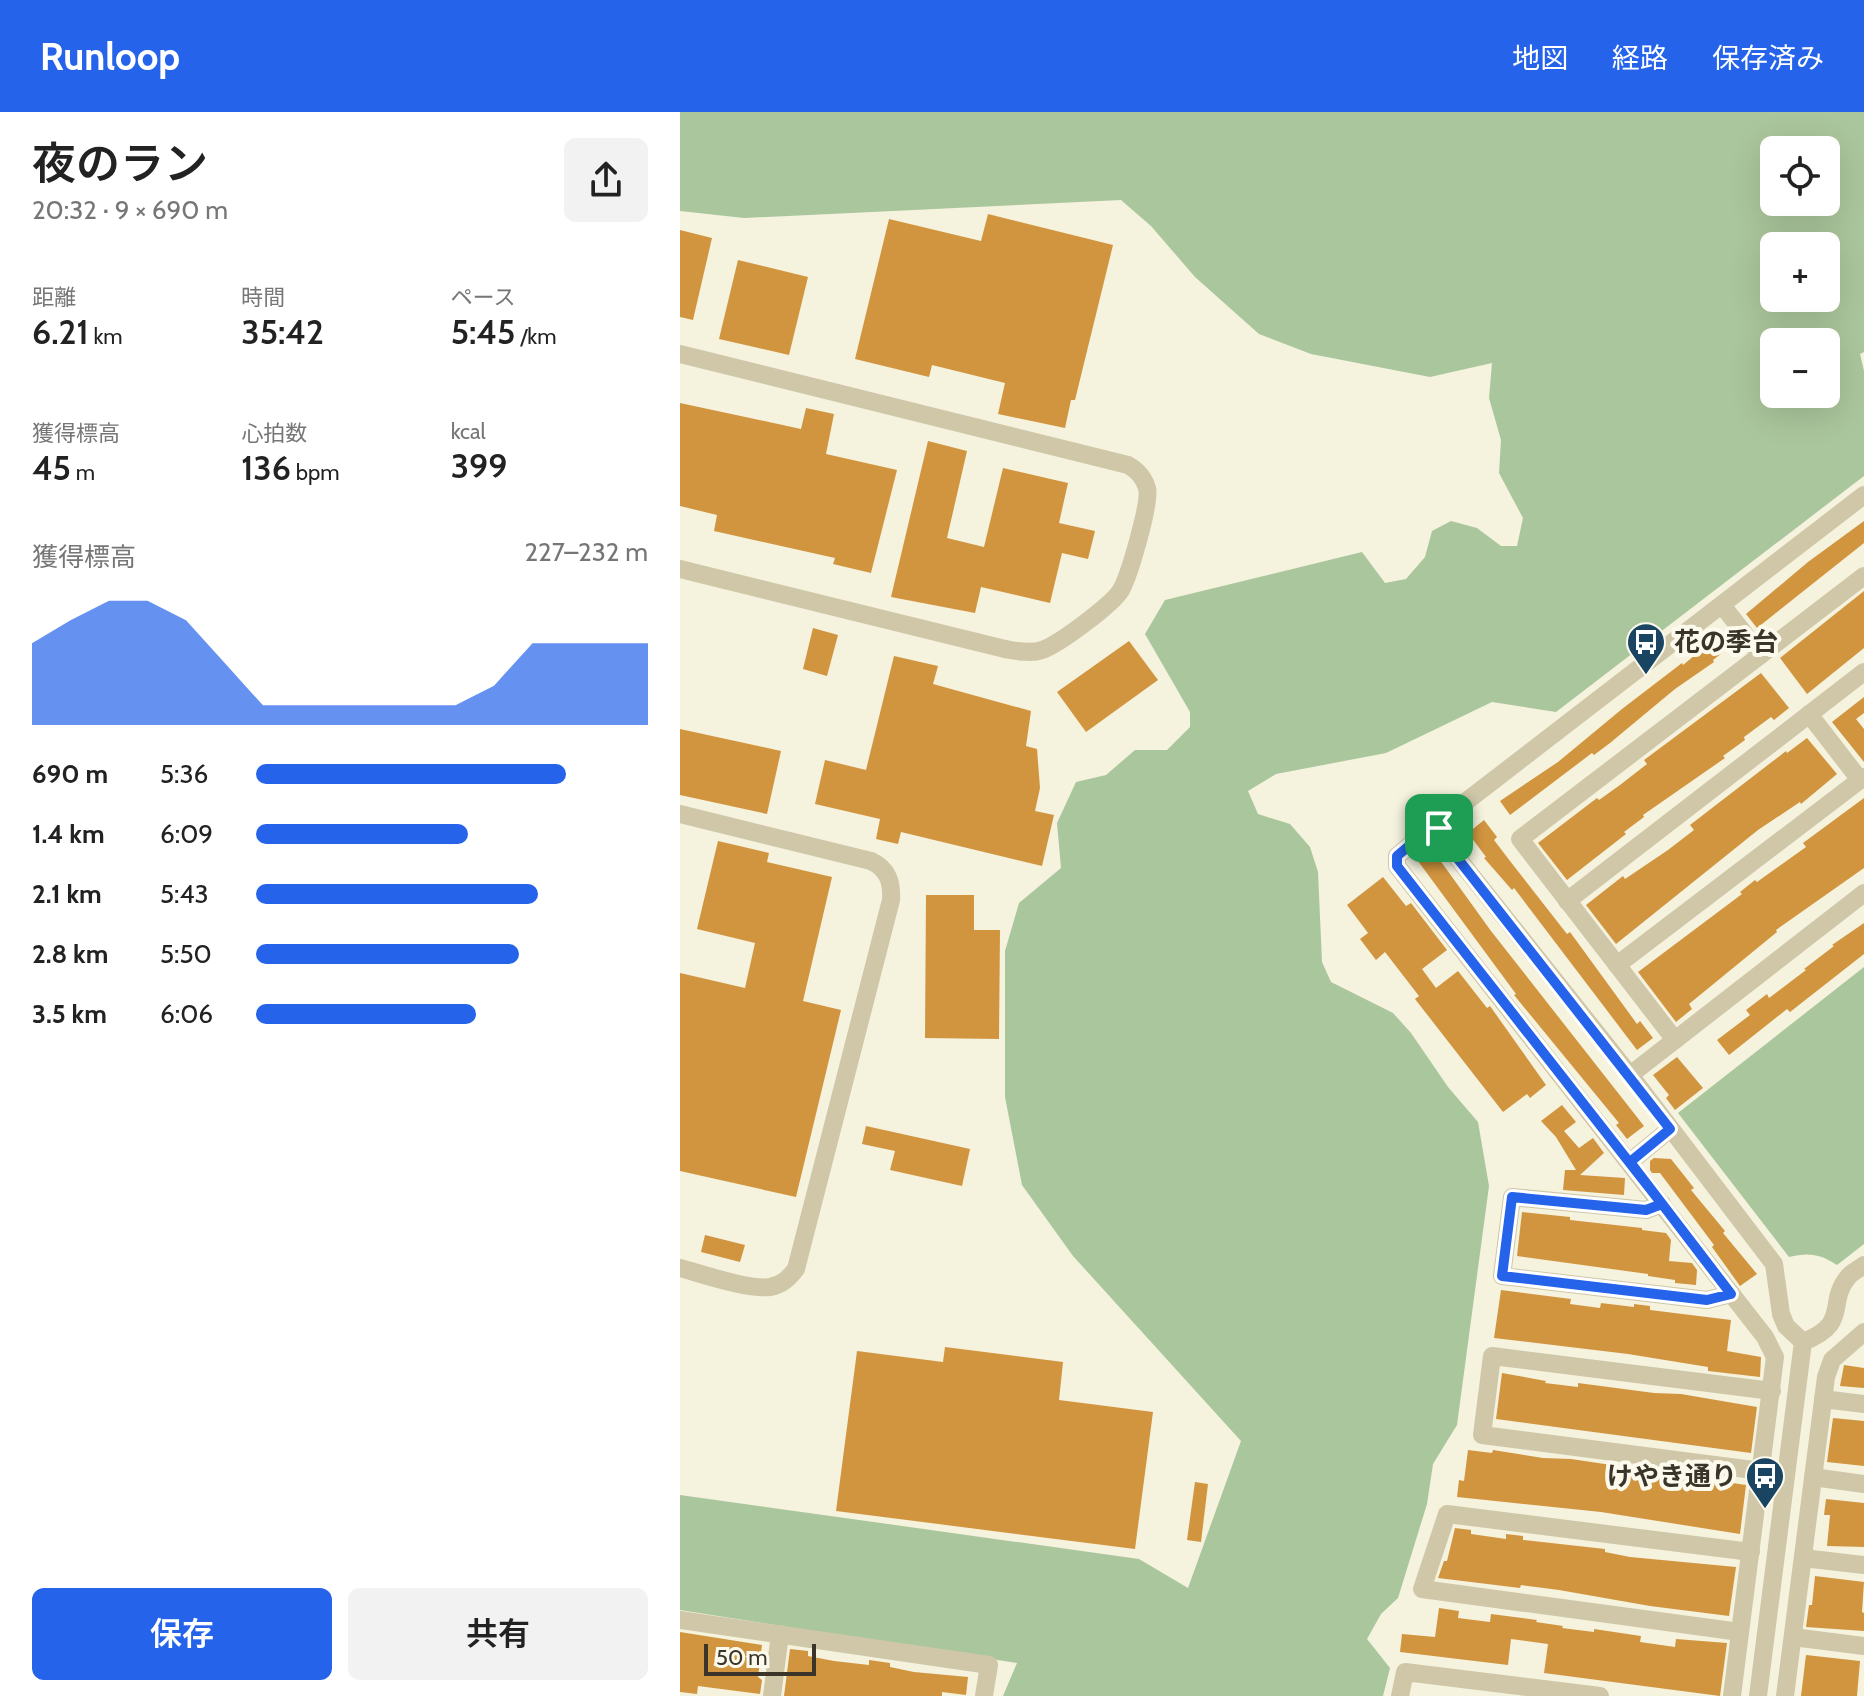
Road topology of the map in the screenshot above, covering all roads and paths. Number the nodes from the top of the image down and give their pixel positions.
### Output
1 (680, 354) edge
2 (1864, 495) edge
3 (680, 569) edge
4 (1864, 576) edge
5 (1722, 605) junction
6 (1761, 655) junction
7 (1864, 672) edge
8 (1809, 714) junction
9 (1862, 779) edge
10 (680, 814) edge
11 (1439, 828) junction
12 (1864, 893) edge
13 (1567, 901) junction
14 (1617, 965) junction
15 (1675, 1040) junction
16 (1630, 1075) junction
17 (1670, 1129) junction
18 (1630, 1162) junction
19 (1662, 1204) junction
20 (1864, 1265) edge
21 (680, 1268) edge
22 (1731, 1294) junction
23 (1864, 1332) edge
24 (1803, 1342) junction
25 (1772, 1391) junction
26 (1823, 1399) junction
27 (1864, 1404) edge
28 (1761, 1471) junction
29 (1813, 1477) junction
30 (1864, 1484) edge
31 (1751, 1552) junction
32 (1803, 1558) junction
33 (1864, 1565) edge
34 (1745, 1591) junction
35 (1771, 1594) junction
36 (1798, 1597) junction
37 (680, 1620) edge
38 (1740, 1632) junction
39 (780, 1634) junction
40 (1793, 1637) junction
41 (1864, 1646) edge
42 (772, 1696) edge
43 (984, 1696) edge
44 (1400, 1696) edge
45 (1600, 1696) edge
46 (1732, 1696) edge
47 (1758, 1696) edge
48 (1785, 1696) edge

1 - 3 street
2 - 5 street
4 - 6 street
5 - 6 street
5 - 11 street
6 - 13 street
7 - 8 street
8 - 9 street
8 - 13 street
9 - 14 street
10 - 21 street
11 - 16 street
11 - 18 street
12 - 15 street
13 - 14 street
14 - 15 street
15 - 16 street
16 - 17 street
17 - 18 street
17 - 24 street
18 - 19 street
19 - 22 street
19 - 22 street
20 - 24 street
22 - 25 street
23 - 26 street
24 - 35 street
25 - 28 street
25 - 28 street
26 - 27 street
26 - 29 street
28 - 31 street
29 - 30 street
29 - 32 street
31 - 34 street
31 - 38 street
32 - 33 street
32 - 36 street
34 - 35 street
34 - 38 street
35 - 36 street
35 - 47 street
36 - 40 street
37 - 39 street
38 - 46 street
39 - 42 street
39 - 43 street
40 - 41 street
40 - 48 street
44 - 45 street

